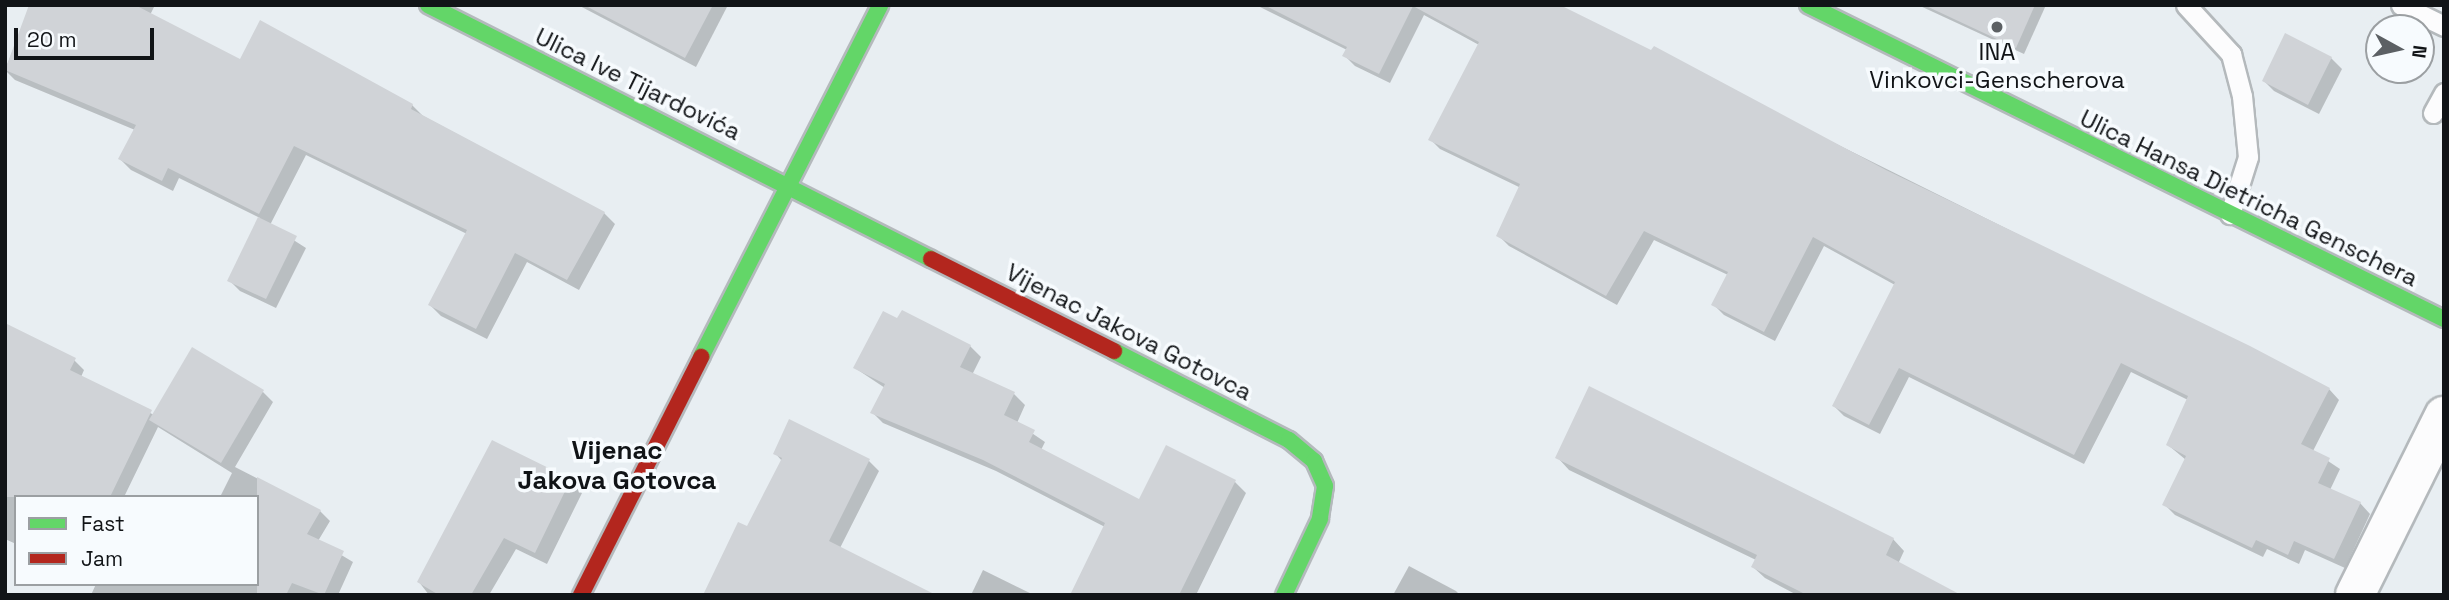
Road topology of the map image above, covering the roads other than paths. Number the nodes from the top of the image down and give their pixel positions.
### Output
1 (428, 5) edge
2 (880, 5) edge
3 (1808, 5) edge
4 (2186, 5) edge
5 (2401, 5) edge
6 (2444, 26) edge
7 (2444, 93) edge
8 (2433, 113) dead end
9 (790, 185) junction
10 (2230, 214) junction
11 (2444, 319) edge
12 (2444, 416) edge
13 (581, 595) edge
14 (1284, 595) edge
15 (2356, 595) edge

1 - 9 street, Ulica Ive Tijardovića
2 - 9 street
3 - 10 street, Ulica Hansa Dietricha Genschera
4 - 10 lane
5 - 6 lane
7 - 8 lane
9 - 13 street
9 - 14 street, Vijenac Jakova Gotovca
10 - 11 street, Ulica Hansa Dietricha Genschera
12 - 15 street

